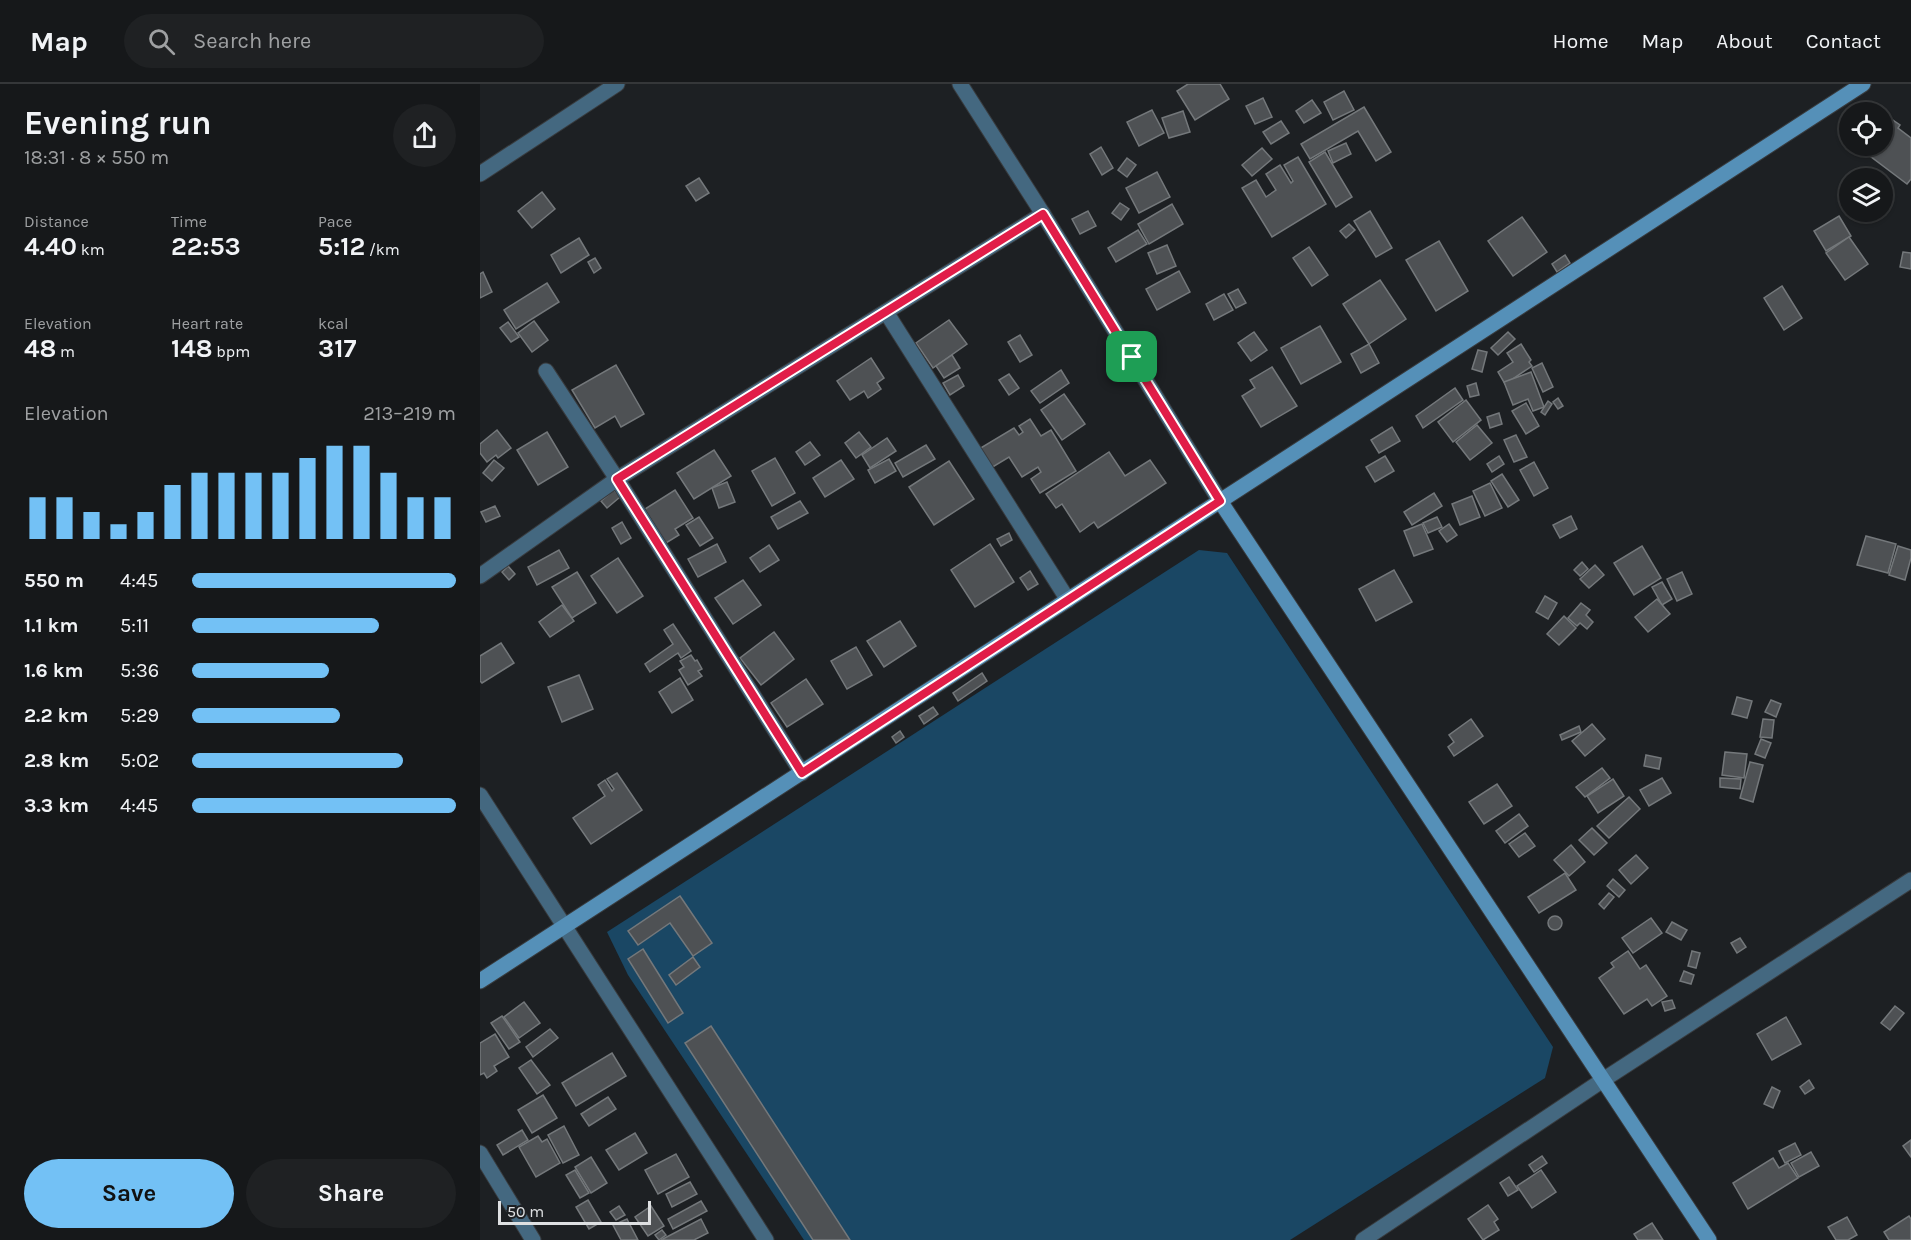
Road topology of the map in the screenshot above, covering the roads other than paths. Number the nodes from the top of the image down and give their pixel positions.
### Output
1 (617, 84) edge
2 (960, 84) edge
3 (1863, 84) edge
4 (480, 174) edge
5 (1043, 214) junction
6 (886, 312) junction
7 (546, 371) dead end
8 (617, 479) junction
9 (1220, 501) junction
10 (480, 576) edge
11 (1068, 600) junction
12 (802, 773) junction
13 (480, 795) edge
14 (1911, 880) edge
15 (565, 926) junction
16 (480, 981) edge
17 (1603, 1080) junction
18 (480, 1153) edge
19 (533, 1240) edge
20 (766, 1240) edge
21 (1363, 1240) edge
22 (1709, 1240) edge

1 - 4 street
2 - 5 street
3 - 9 street
5 - 6 street
5 - 9 street
6 - 8 street
6 - 11 street
7 - 8 street
8 - 10 street
8 - 12 street
9 - 11 street
9 - 17 street
11 - 12 street
12 - 15 street
13 - 15 street
14 - 17 street
15 - 16 street
15 - 20 street
17 - 21 street
17 - 22 street
18 - 19 street

